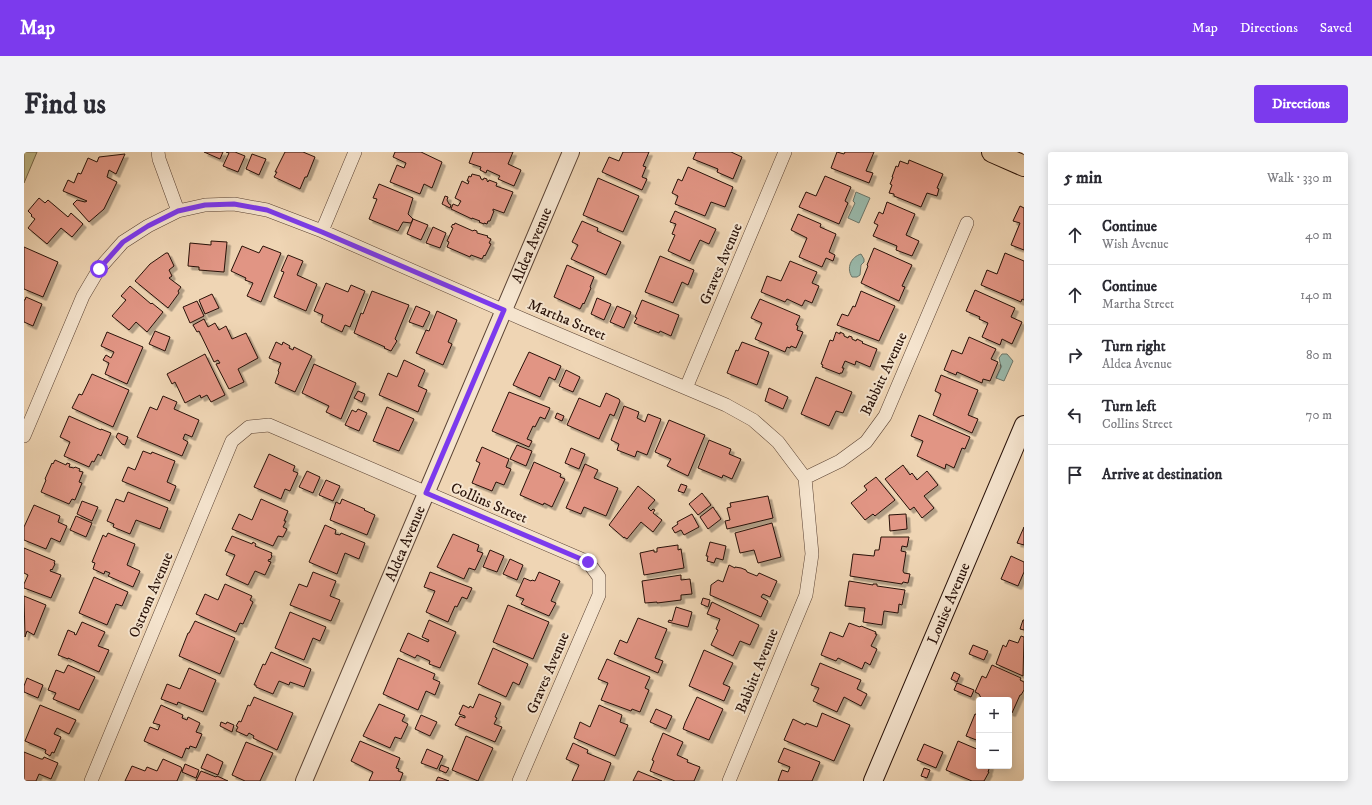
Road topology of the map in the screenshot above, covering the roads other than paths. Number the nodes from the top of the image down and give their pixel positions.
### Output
1 (158, 152) edge
2 (355, 152) edge
3 (570, 152) edge
4 (785, 152) edge
5 (992, 152) edge
6 (1024, 166) edge
7 (178, 211) junction
8 (967, 223) dead end
9 (322, 232) junction
10 (504, 310) junction
11 (686, 388) junction
12 (1024, 425) edge
13 (249, 427) joint
14 (24, 436) edge
15 (805, 478) junction
16 (426, 493) junction
17 (598, 577) joint
18 (90, 781) edge
19 (304, 781) edge
20 (519, 781) edge
21 (729, 781) edge
22 (873, 781) edge

1 - 7 street
2 - 9 street
3 - 10 street, Aldea Avenue
4 - 11 street, Graves Avenue
5 - 6 main road
7 - 9 street, Martha Street
7 - 14 street, Martha Street
8 - 15 street, Babbitt Avenue
9 - 10 street, Martha Street
10 - 11 street, Martha Street
10 - 16 street, Aldea Avenue
11 - 15 street, Martha Street
12 - 22 main road, Louise Avenue
13 - 16 street, Collins Street
13 - 18 street, Ostrom Avenue
15 - 21 street, Babbitt Avenue
16 - 17 street, Collins Street
16 - 19 street, Aldea Avenue
17 - 20 street, Graves Avenue

